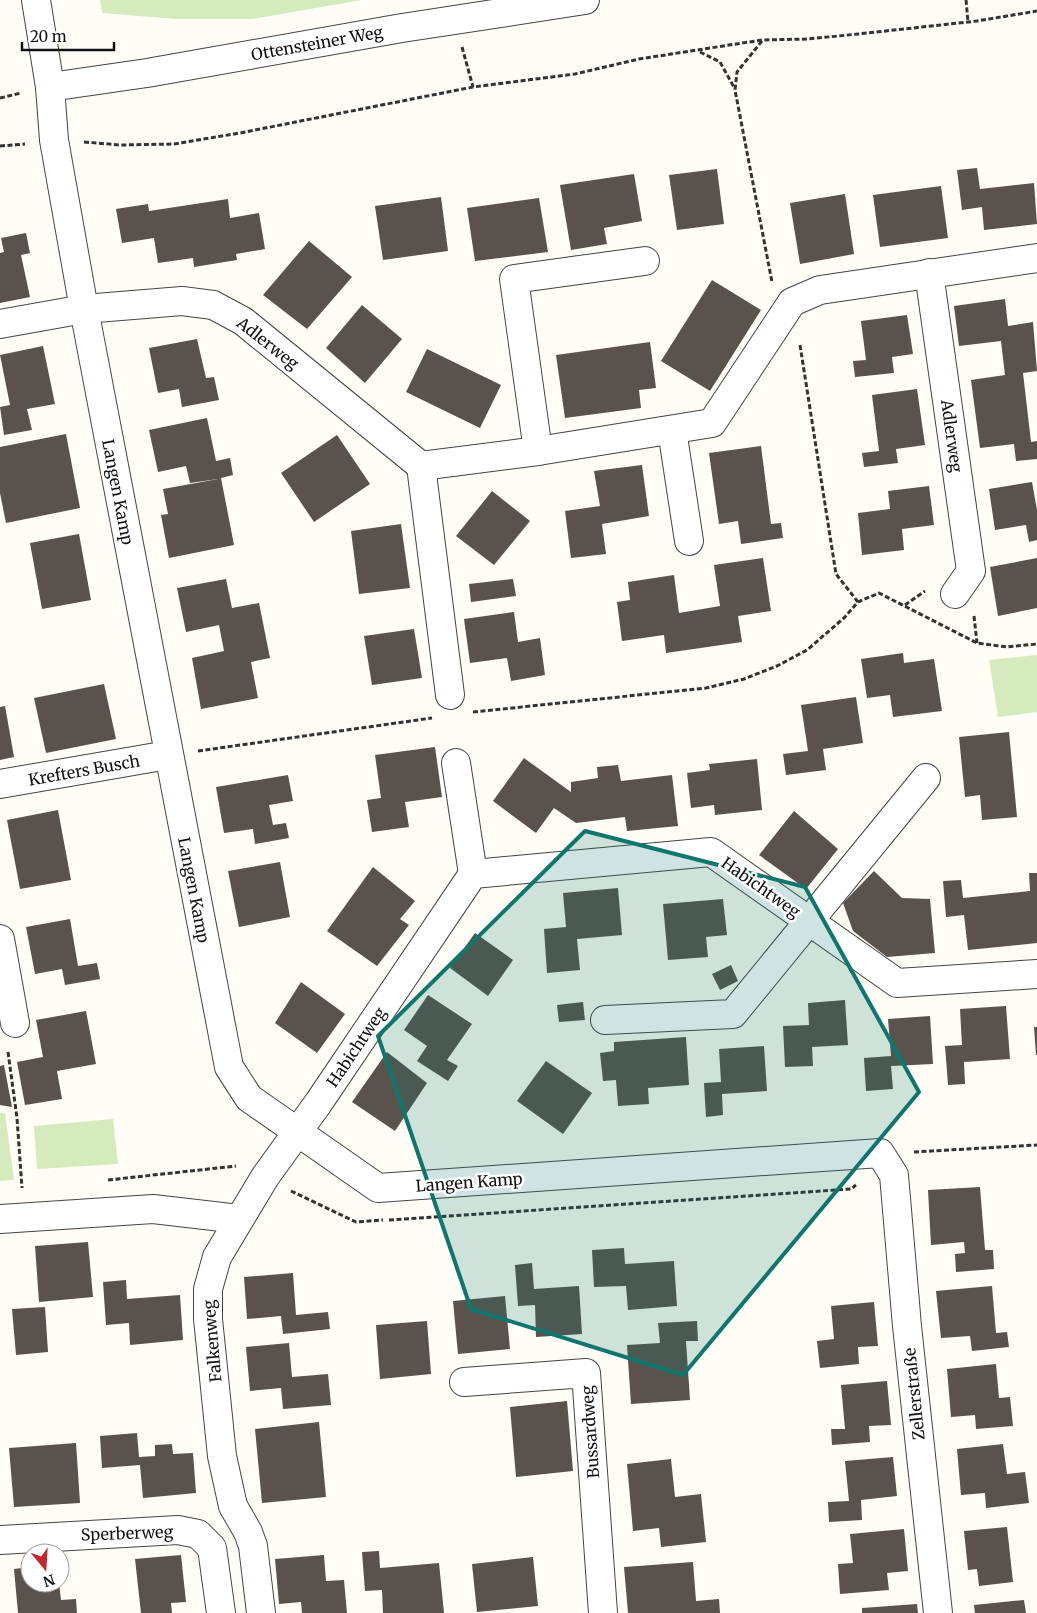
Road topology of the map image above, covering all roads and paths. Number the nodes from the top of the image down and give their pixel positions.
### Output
1 (36, 0) edge
2 (585, 0) edge
3 (966, 0) edge
4 (1037, 11) edge
5 (455, 20) junction
6 (968, 22) junction
7 (762, 40) junction
8 (699, 51) junction
9 (50, 87) junction
10 (473, 87) junction
11 (736, 90) junction
12 (54, 140) junction
13 (1037, 258) edge
14 (645, 261) dead end
15 (929, 273) junction
16 (792, 302) junction
17 (84, 309) junction
18 (0, 324) edge
19 (672, 430) junction
20 (538, 451) junction
21 (421, 466) junction
22 (689, 540) dead end
23 (955, 594) dead end
24 (858, 602) junction
25 (1037, 644) edge
26 (451, 705) junction
27 (168, 756) junction
28 (456, 764) dead end
29 (926, 778) dead end
30 (0, 784) edge
31 (474, 874) junction
32 (810, 921) junction
33 (0, 939) edge
34 (1037, 974) edge
35 (604, 1020) dead end
36 (15, 1023) joint
37 (298, 1132) junction
38 (894, 1175) joint
39 (22, 1188) dead end
40 (239, 1218) junction
41 (0, 1219) edge
42 (464, 1382) dead end
43 (0, 1540) edge
44 (253, 1546) junction
45 (212, 1548) junction
46 (221, 1613) edge
47 (261, 1613) edge
48 (603, 1613) edge
49 (938, 1613) edge

1 - 9 street, Langen Kamp
2 - 5 street, Ottensteiner Weg
3 - 6 path
4 - 6 path
5 - 9 street, Ottensteiner Weg
5 - 10 path
6 - 7 path
7 - 8 path
7 - 11 path
8 - 10 path
8 - 11 path
9 - 12 street, Langen Kamp
10 - 12 path
11 - 16 path
12 - 17 street, Langen Kamp
13 - 15 street
14 - 20 street
15 - 16 street
15 - 23 street, Adlerweg
16 - 19 street
16 - 24 path
17 - 18 street
17 - 21 street, Adlerweg
17 - 27 street, Langen Kamp
19 - 20 street
19 - 22 street
20 - 21 street
21 - 26 street
24 - 25 path
24 - 26 path
26 - 27 path
27 - 30 street, Krefters Busch
27 - 37 street, Langen Kamp
28 - 31 street
29 - 32 street, Habichtweg
31 - 32 street, Habichtweg
31 - 37 street, Habichtweg
32 - 34 street, Habichtweg
32 - 35 street, Habichtweg
33 - 36 street
36 - 39 path
37 - 38 street, Langen Kamp
37 - 40 street, Habichtweg
38 - 49 street, Zellerstraße
40 - 41 street
40 - 44 street, Falkenweg
42 - 48 street, Bussardweg
43 - 45 street, Sperberweg
44 - 45 street
44 - 47 street, Falkenweg
45 - 46 street

